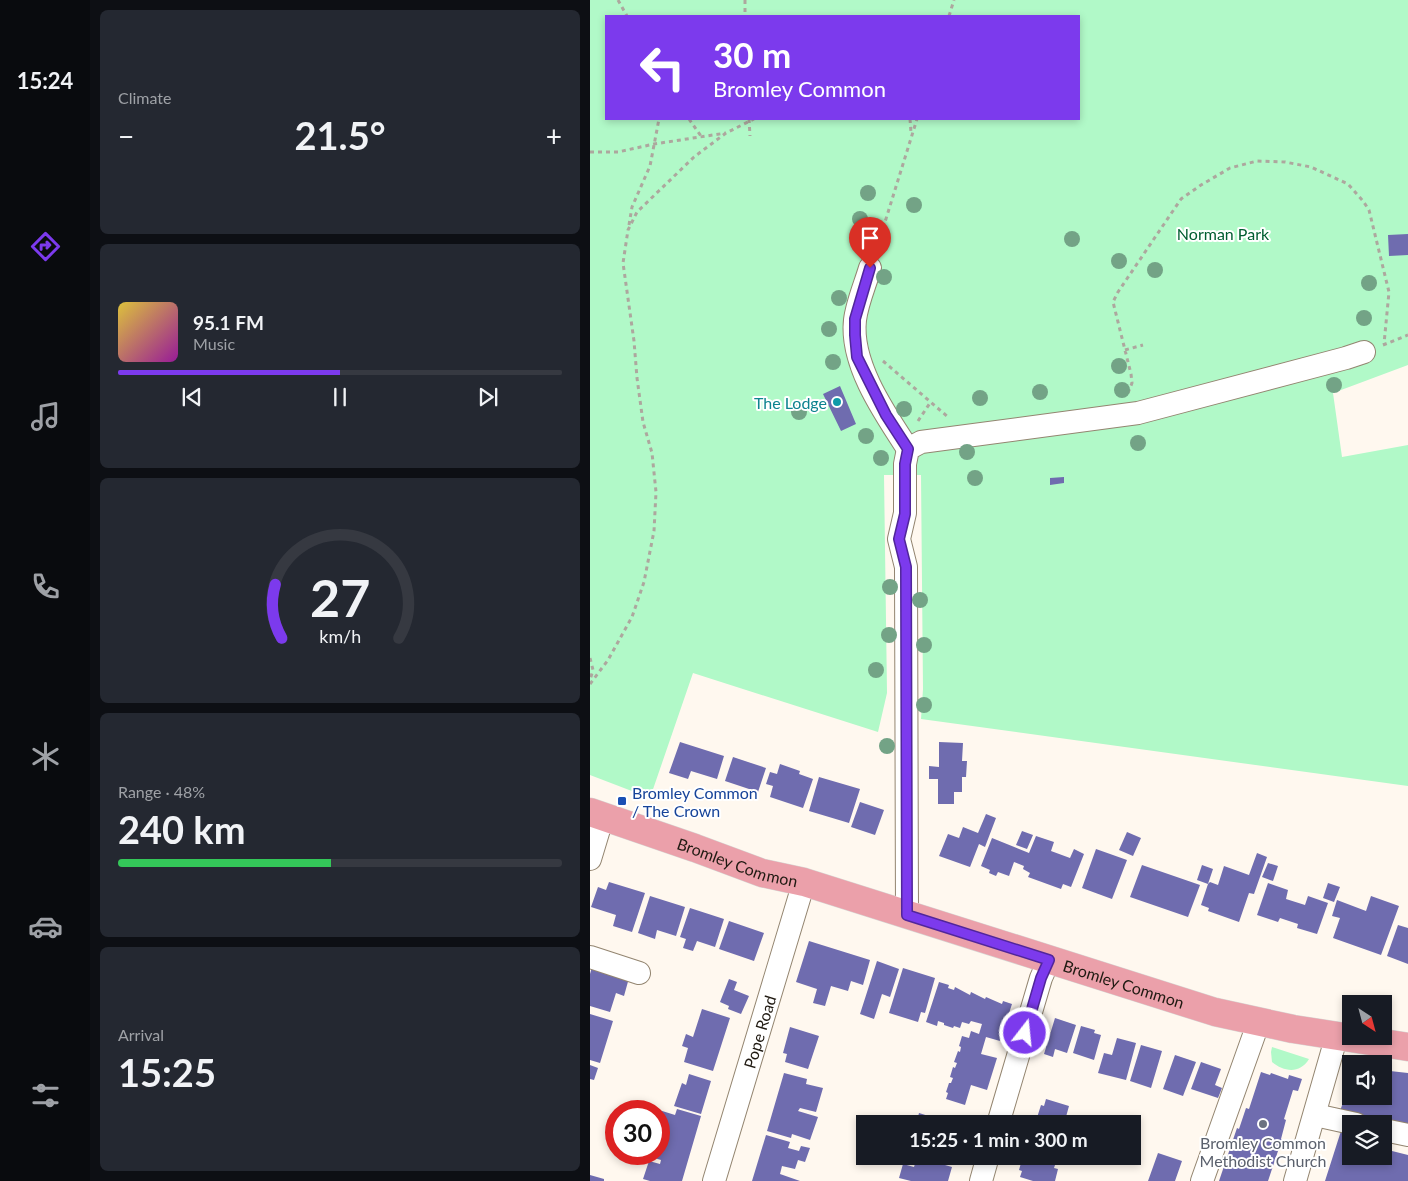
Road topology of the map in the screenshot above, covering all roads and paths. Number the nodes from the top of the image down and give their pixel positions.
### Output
1 (618, 0) edge
2 (745, 0) edge
3 (954, 0) edge
4 (626, 15) edge
5 (745, 15) edge
6 (949, 15) edge
7 (659, 120) edge
8 (689, 120) edge
9 (749, 120) edge
10 (910, 120) edge
11 (917, 120) edge
12 (726, 133) junction
13 (701, 136) junction
14 (750, 136) dead end
15 (911, 138) junction
16 (654, 144) junction
17 (590, 152) edge
18 (628, 230) junction
19 (870, 268) joint
20 (1408, 335) edge
21 (1143, 345) dead end
22 (1374, 348) junction
23 (1126, 350) junction
24 (882, 360) dead end
25 (1125, 395) dead end
26 (956, 420) dead end
27 (908, 449) junction
28 (590, 658) edge
29 (590, 680) edge
30 (590, 684) edge
31 (597, 814) edge
32 (590, 859) edge
33 (804, 882) junction
34 (907, 915) junction
35 (590, 957) edge
36 (1049, 960) junction
37 (639, 973) dead end
38 (1259, 1021) junction
39 (1337, 1035) junction
40 (1408, 1047) edge
41 (1001, 1115) edge
42 (1315, 1115) junction
43 (1342, 1121) edge
44 (1392, 1132) edge
45 (1408, 1135) edge
46 (985, 1165) edge
47 (714, 1181) edge
48 (981, 1181) edge
49 (1202, 1181) edge
50 (1295, 1181) edge

1 - 4 path
2 - 5 path
3 - 6 path
7 - 16 path
8 - 13 path
9 - 12 path
9 - 14 path
10 - 15 path
11 - 15 path
12 - 13 path
12 - 18 path
13 - 16 path
15 - 19 path
16 - 17 path
16 - 18 path
18 - 30 path
19 - 27 street
20 - 22 path
21 - 23 path
22 - 23 path
22 - 27 street
23 - 25 path
24 - 26 path
27 - 34 street
28 - 29 path
31 - 32 street
31 - 33 main road, Bromley Common
33 - 34 main road, Bromley Common
33 - 47 street, Pope Road
34 - 36 main road, Bromley Common
35 - 37 street
36 - 38 main road, Bromley Common
36 - 41 street
38 - 39 main road, Bromley Common
38 - 49 street
39 - 40 main road, Bromley Common
39 - 42 street
42 - 43 street
42 - 50 street
44 - 45 street
46 - 48 street

